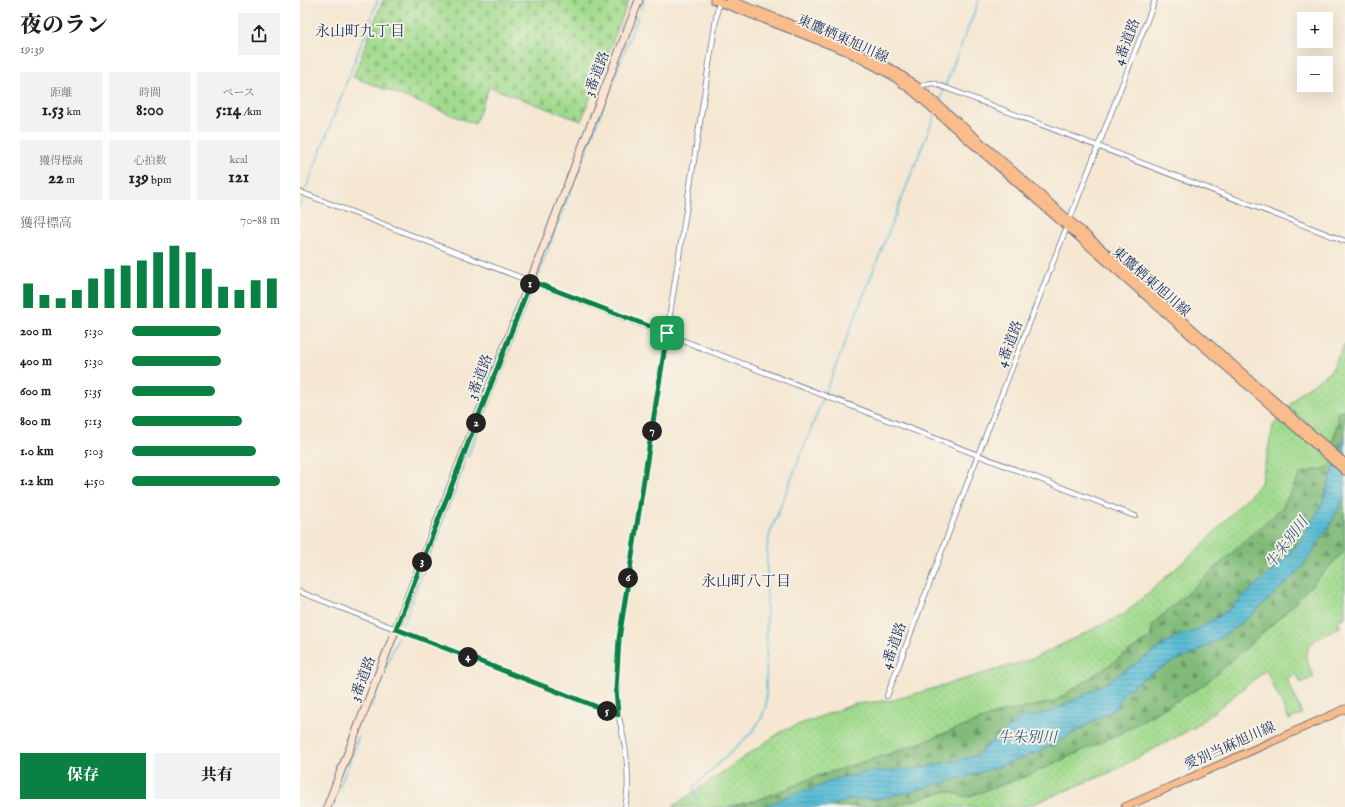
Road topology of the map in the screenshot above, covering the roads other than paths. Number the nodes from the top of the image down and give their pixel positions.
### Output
1 (639, 0) edge
2 (730, 0) edge
3 (1155, 0) edge
4 (717, 1) edge
5 (916, 90) junction
6 (1098, 147) junction
7 (300, 192) edge
8 (1069, 223) junction
9 (1345, 242) edge
10 (531, 281) junction
11 (667, 333) junction
12 (1310, 436) junction
13 (978, 455) junction
14 (1345, 463) edge
15 (1345, 471) edge
16 (1135, 516) dead end
17 (300, 592) edge
18 (396, 629) junction
19 (887, 696) dead end
20 (1345, 710) edge
21 (618, 715) junction
22 (327, 807) edge
23 (625, 807) edge
24 (1125, 807) edge

1 - 10 street, 3番道路
2 - 5 main road, 東鷹栖東旭川線
3 - 6 street, 4番道路
4 - 5 main road, 東鷹栖東旭川線
4 - 11 street
5 - 6 street
5 - 8 main road, 東鷹栖東旭川線
6 - 8 street, 4番道路
6 - 9 street
7 - 10 street
8 - 12 main road, 東鷹栖東旭川線
8 - 13 street, 4番道路
10 - 11 street
10 - 18 street, 3番道路
11 - 13 street
11 - 21 street
12 - 14 main road, 東鷹栖東旭川線
12 - 15 main road, 東鷹栖東旭川線
13 - 16 street
13 - 19 street, 4番道路
17 - 18 street
18 - 21 street
18 - 22 street, 3番道路
20 - 24 main road, 愛別当麻旭川線
21 - 23 street

